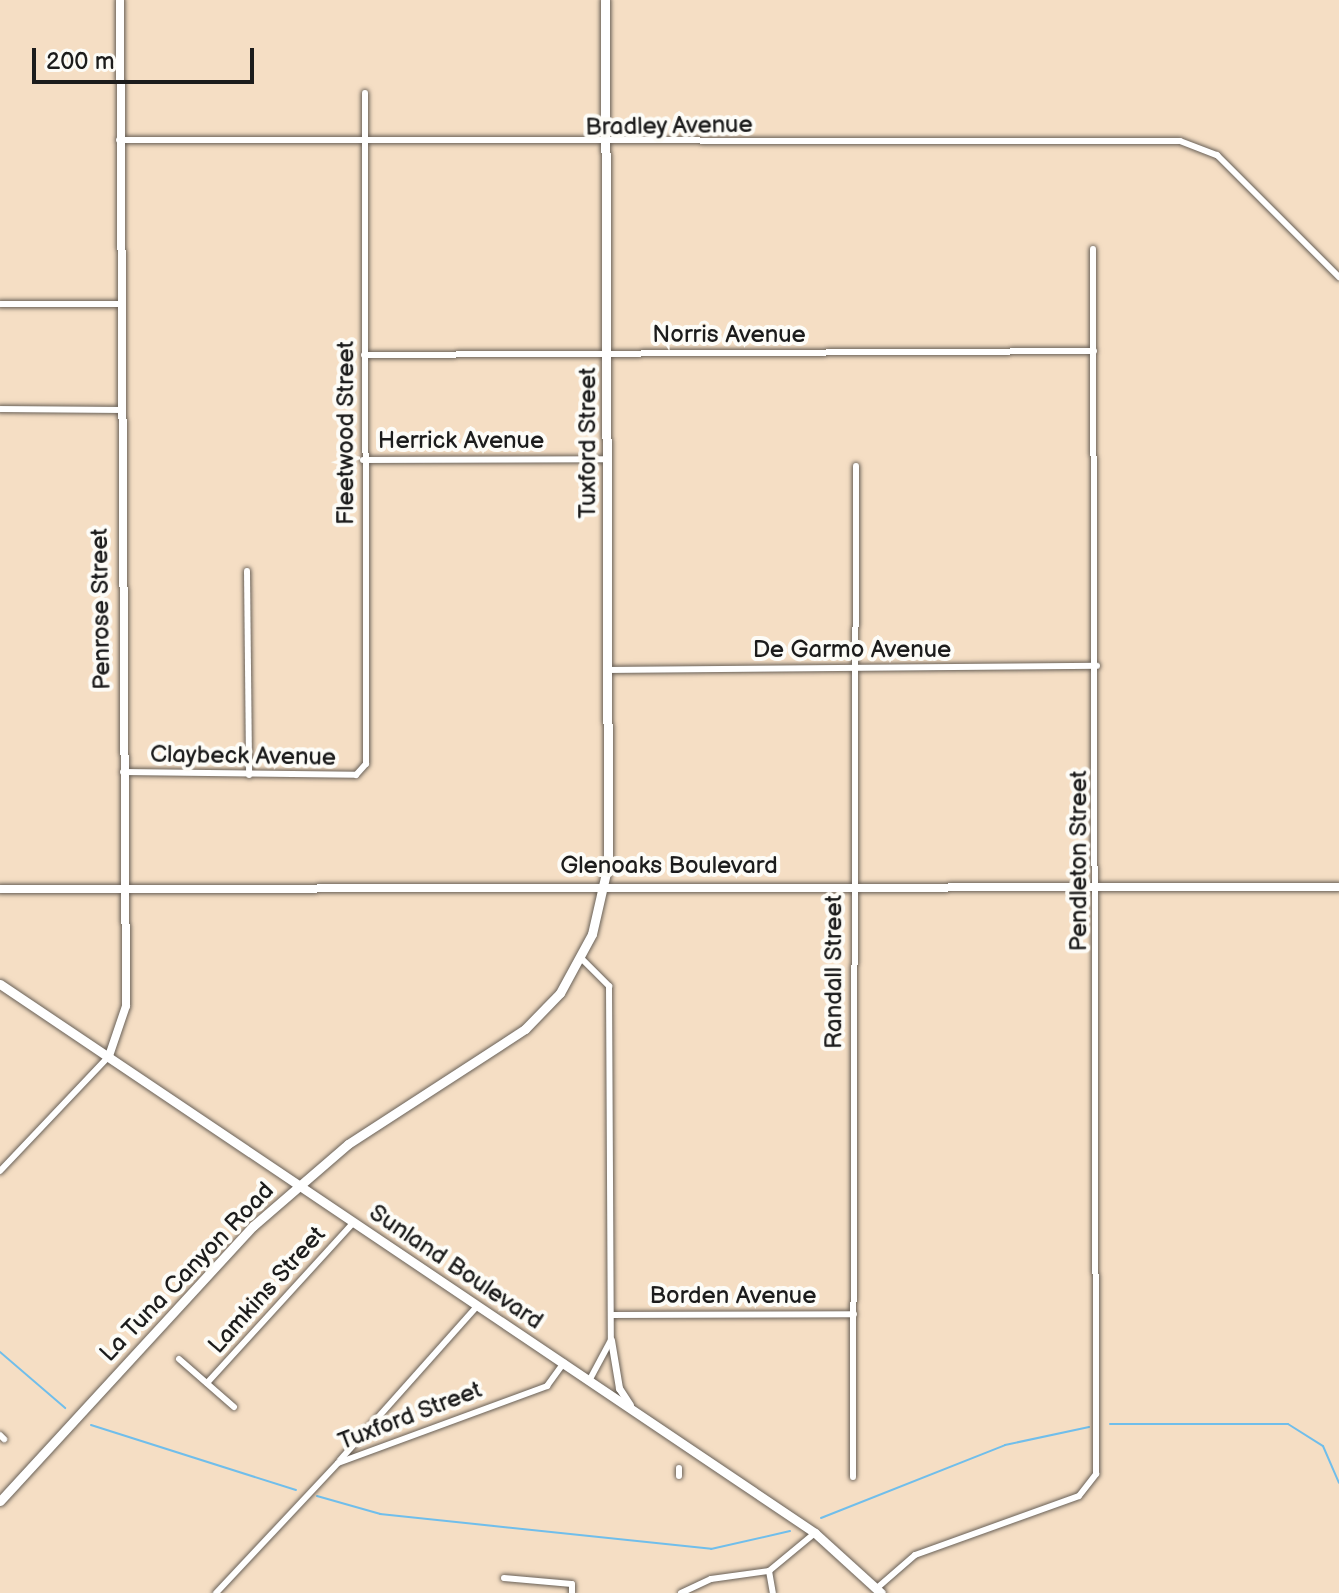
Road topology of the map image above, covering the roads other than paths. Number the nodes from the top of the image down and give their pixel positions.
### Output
1 (120, 0) edge
2 (605, 0) edge
3 (365, 93) dead end
4 (119, 140) junction
5 (364, 144) junction
6 (608, 145) junction
7 (1093, 249) dead end
8 (1339, 277) edge
9 (0, 304) edge
10 (120, 304) junction
11 (1094, 351) junction
12 (607, 353) junction
13 (364, 355) junction
14 (0, 409) edge
15 (120, 410) junction
16 (607, 459) junction
17 (363, 460) junction
18 (856, 466) dead end
19 (247, 571) dead end
20 (1097, 666) junction
21 (850, 668) junction
22 (608, 670) junction
23 (123, 772) junction
24 (362, 772) joint
25 (249, 775) junction
26 (851, 884) junction
27 (606, 886) junction
28 (1096, 887) junction
29 (1339, 887) edge
30 (126, 888) junction
31 (0, 889) edge
32 (581, 958) junction
33 (0, 984) edge
34 (109, 1056) junction
35 (0, 1171) edge
36 (299, 1185) junction
37 (354, 1222) junction
38 (477, 1306) junction
39 (854, 1314) junction
40 (611, 1315) junction
41 (611, 1340) junction
42 (179, 1359) dead end
43 (564, 1363) junction
44 (589, 1381) junction
45 (207, 1383) junction
46 (234, 1407) dead end
47 (647, 1420) junction
48 (338, 1463) junction
49 (853, 1477) dead end
50 (0, 1501) edge
51 (815, 1533) junction
52 (769, 1571) junction
53 (504, 1578) dead end
54 (879, 1591) edge
55 (216, 1593) edge
56 (572, 1593) edge
57 (681, 1593) edge
58 (773, 1593) edge

1 - 4 main road, Penrose Street
2 - 6 main road, Tuxford Street
3 - 5 street, Fleetwood Street
4 - 5 street, Bradley Avenue
4 - 10 main road, Penrose Street
5 - 6 street, Bradley Avenue
5 - 13 street, Fleetwood Street
6 - 8 street, Bradley Avenue
6 - 12 main road, Tuxford Street
7 - 11 street, Pendleton Street
9 - 10 street
10 - 15 main road, Penrose Street
11 - 12 street, Norris Avenue
11 - 20 street, Pendleton Street
12 - 13 street, Norris Avenue
12 - 16 main road, Tuxford Street
13 - 17 street, Fleetwood Street
14 - 15 street
15 - 23 main road, Penrose Street
16 - 17 street, Herrick Avenue
16 - 22 main road, Tuxford Street
17 - 24 street, Fleetwood Street
18 - 21 street, Randall Street
19 - 25 street
20 - 21 street, De Garmo Avenue
20 - 28 street, Pendleton Street
21 - 22 street, De Garmo Avenue
21 - 26 street, Randall Street
22 - 27 main road, Tuxford Street
23 - 25 street, Claybeck Avenue
23 - 30 main road, Penrose Street
24 - 25 street, Claybeck Avenue
26 - 27 main road, Glenoaks Boulevard
26 - 28 main road, Glenoaks Boulevard
26 - 39 street, Randall Street
27 - 30 main road, Glenoaks Boulevard
27 - 32 main road, La Tuna Canyon Road
28 - 29 main road, Glenoaks Boulevard
28 - 54 street, Pendleton Street
30 - 31 main road, Glenoaks Boulevard
30 - 34 main road, Penrose Street
32 - 36 main road, La Tuna Canyon Road
32 - 40 street
33 - 34 main road, Sunland Boulevard
34 - 35 street, Penrose Street
34 - 36 main road, Sunland Boulevard
36 - 37 main road, Sunland Boulevard
36 - 50 main road, La Tuna Canyon Road
37 - 38 main road, Sunland Boulevard
37 - 45 street, Lamkins Street
38 - 43 main road, Sunland Boulevard
38 - 48 street
39 - 40 street, Borden Avenue
39 - 49 street, Randall Street
40 - 41 street
41 - 44 street
41 - 47 street
42 - 45 street
43 - 44 main road, Sunland Boulevard
43 - 48 street, Tuxford Street
44 - 47 main road, Sunland Boulevard
45 - 46 street
47 - 51 main road, Sunland Boulevard
48 - 55 street, Tuxford Street
51 - 52 street
51 - 54 main road, Sunland Boulevard
52 - 57 street
52 - 58 street
53 - 56 street

